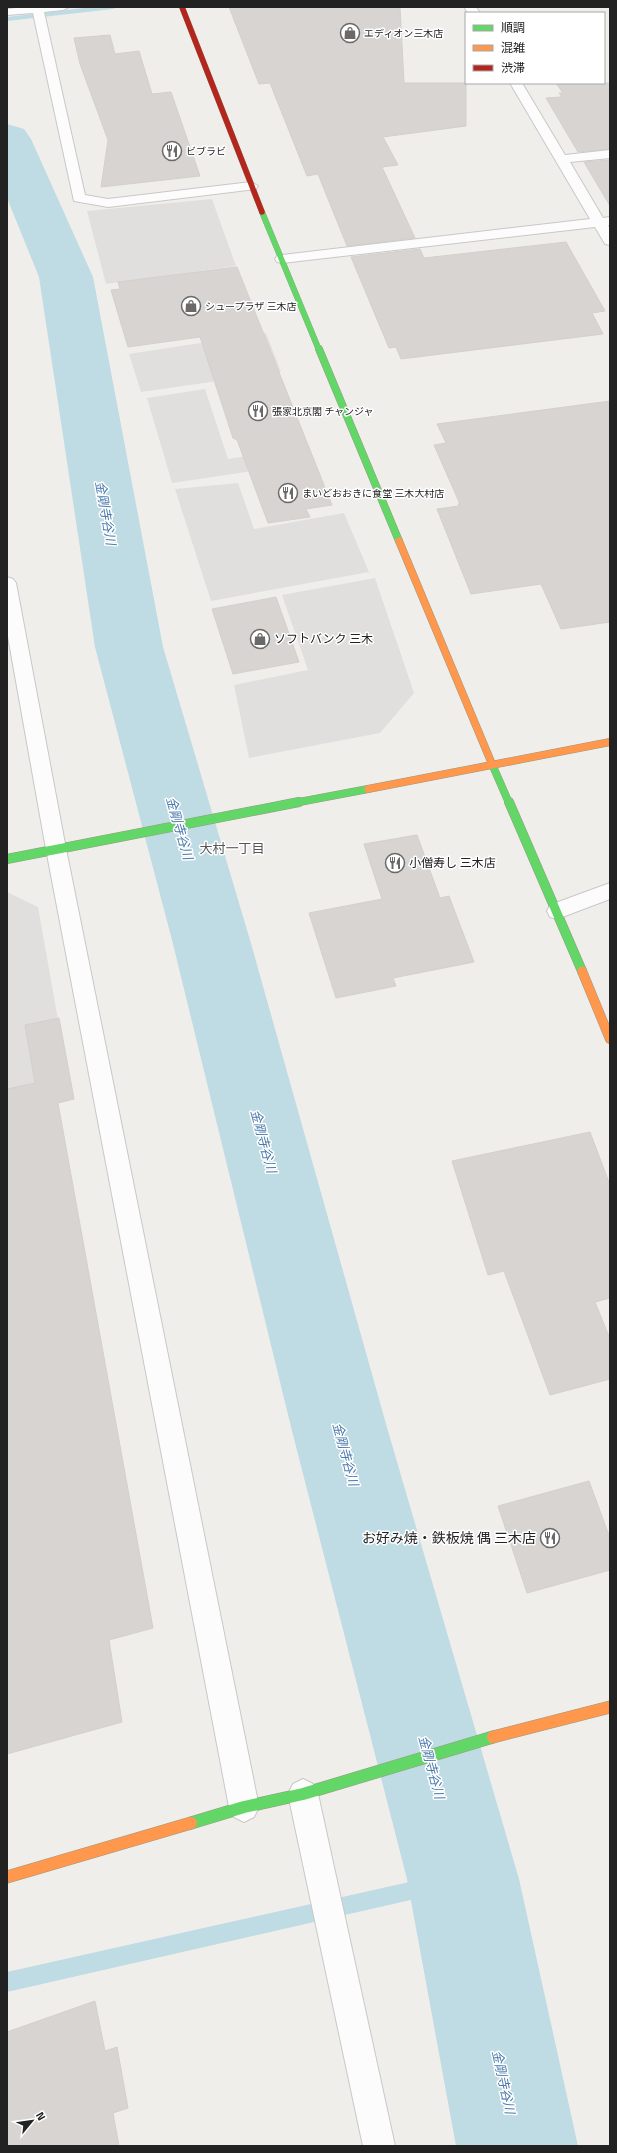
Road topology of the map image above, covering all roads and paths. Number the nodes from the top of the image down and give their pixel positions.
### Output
1 (63, 7) edge
2 (182, 7) edge
3 (37, 8) edge
4 (13, 12) edge
5 (517, 84) edge
6 (610, 154) edge
7 (561, 159) junction
8 (251, 186) junction
9 (604, 221) edge
10 (610, 241) edge
11 (282, 259) junction
12 (7, 583) edge
13 (610, 742) edge
14 (493, 766) junction
15 (56, 849) junction
16 (7, 859) edge
17 (610, 891) edge
18 (557, 911) junction
19 (610, 1039) edge
20 (610, 1707) edge
21 (303, 1794) junction
22 (244, 1806) junction
23 (7, 1877) edge
24 (379, 2146) edge

1 - 3 street
2 - 8 street
3 - 4 street
3 - 8 street
5 - 7 street
6 - 7 street
7 - 9 street
8 - 11 street
9 - 10 street
9 - 11 street
11 - 14 street
12 - 15 street
13 - 14 street
14 - 15 street
14 - 18 street
15 - 16 street
15 - 22 street
17 - 18 street
18 - 19 street
20 - 21 street
21 - 22 street
21 - 24 street
22 - 23 street

